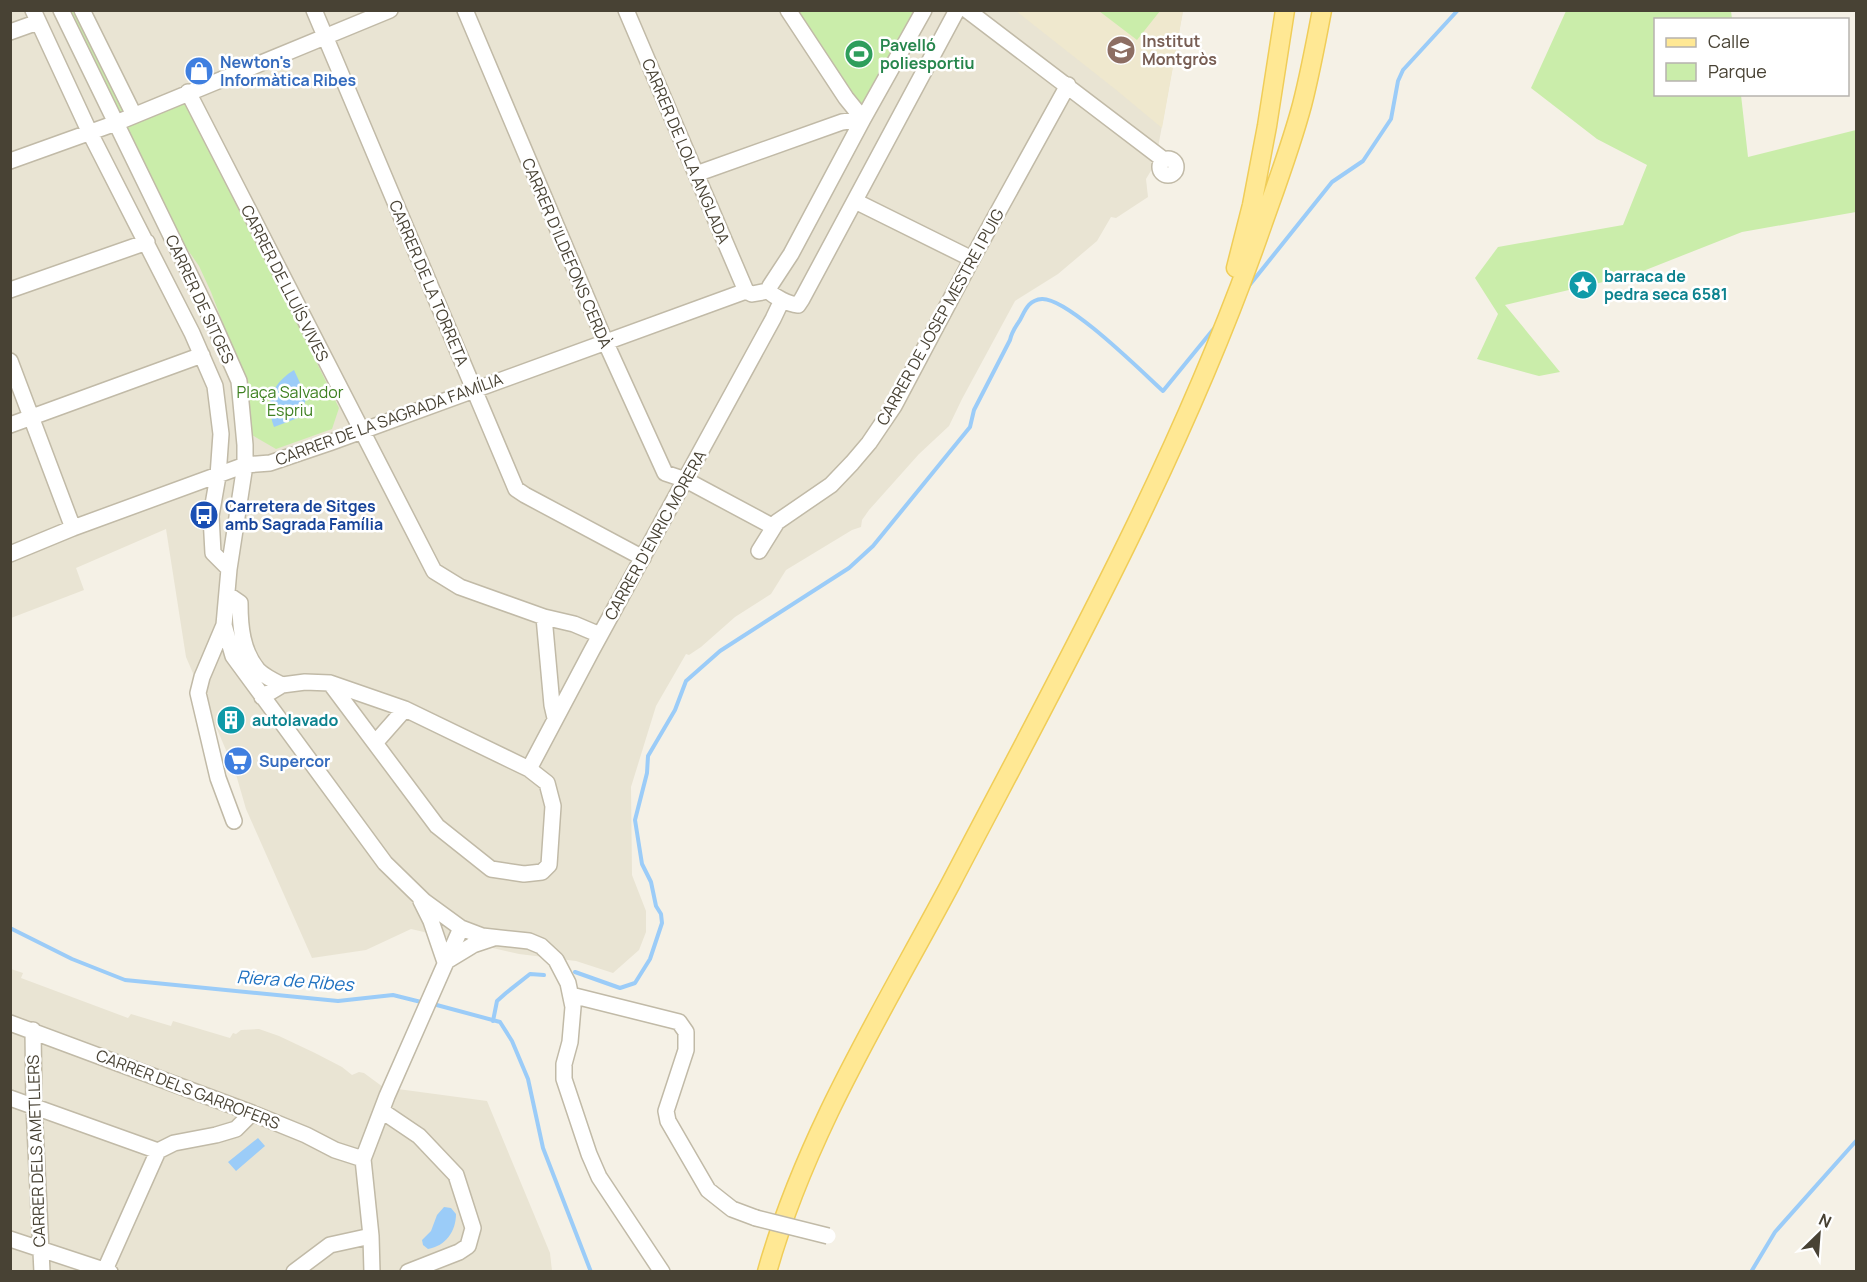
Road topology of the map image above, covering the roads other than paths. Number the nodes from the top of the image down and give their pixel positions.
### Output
1 (61, 10) edge
2 (82, 10) edge
3 (314, 10) edge
4 (390, 10) edge
5 (465, 10) edge
6 (626, 10) edge
7 (788, 10) edge
8 (924, 10) edge
9 (957, 10) edge
10 (967, 10) edge
11 (1285, 10) edge
12 (1322, 10) edge
13 (36, 16) edge
14 (10, 32) edge
15 (326, 37) junction
16 (1068, 85) junction
17 (188, 92) junction
18 (134, 115) junction
19 (863, 119) junction
20 (116, 123) junction
21 (89, 131) junction
22 (1164, 160) dead end
23 (10, 161) edge
24 (696, 174) junction
25 (855, 201) junction
26 (147, 242) junction
27 (972, 259) junction
28 (10, 290) edge
29 (746, 291) junction
30 (768, 291) junction
31 (1236, 298) junction
32 (782, 300) junction
33 (605, 341) junction
34 (202, 355) junction
35 (10, 361) edge
36 (473, 389) junction
37 (32, 418) junction
38 (10, 425) edge
39 (362, 431) junction
40 (245, 465) junction
41 (218, 476) junction
42 (686, 480) junction
43 (774, 525) junction
44 (73, 528) junction
45 (759, 551) dead end
46 (10, 554) edge
47 (643, 558) junction
48 (229, 569) junction
49 (226, 594) junction
50 (544, 617) junction
51 (224, 625) junction
52 (600, 635) junction
53 (330, 683) junction
54 (282, 686) junction
55 (262, 697) junction
56 (405, 709) junction
57 (555, 718) junction
58 (375, 743) junction
59 (529, 770) junction
60 (234, 821) dead end
61 (421, 899) junction
62 (460, 928) junction
63 (494, 938) junction
64 (445, 962) junction
65 (571, 995) junction
66 (10, 1023) edge
67 (33, 1030) junction
68 (10, 1098) edge
69 (34, 1106) junction
70 (382, 1111) junction
71 (252, 1113) junction
72 (158, 1151) junction
73 (363, 1158) junction
74 (371, 1236) junction
75 (828, 1236) dead end
76 (10, 1239) edge
77 (40, 1248) junction
78 (106, 1271) edge
79 (42, 1272) edge
80 (294, 1272) edge
81 (372, 1272) edge
82 (408, 1272) edge
83 (662, 1272) edge
84 (767, 1272) edge

1 - 20 street, CARRER DE SITGES
2 - 18 street
3 - 15 street, CARRER DE LA TORRETA
4 - 15 street
5 - 33 street, CARRER D'ILDEFONS CERDÀ
6 - 24 street, CARRER DE LOLA ANGLADA
7 - 19 street
8 - 19 street
9 - 25 street
10 - 16 street
11 - 31 main road
12 - 31 main road
13 - 14 street
13 - 21 street
15 - 17 street
15 - 36 street, CARRER DE LA TORRETA
16 - 22 street
16 - 27 street, CARRER DE JOSEP MESTRE I PUIG
17 - 18 street
17 - 39 street, CARRER DE LLUÍS VIVES
18 - 20 street
19 - 24 street
19 - 30 street
20 - 21 street
20 - 40 street, CARRER DE SITGES
21 - 23 street
21 - 26 street
24 - 29 street, CARRER DE LOLA ANGLADA
25 - 27 street
25 - 32 street
26 - 28 street
26 - 34 street
27 - 43 street, CARRER DE JOSEP MESTRE I PUIG
29 - 30 street, CARRER DE LA SAGRADA FAMÍLIA
29 - 33 street, CARRER DE LA SAGRADA FAMÍLIA
30 - 32 street
31 - 84 main road
32 - 42 street, CARRER D'ENRIC MORERA
33 - 36 street, CARRER DE LA SAGRADA FAMÍLIA
33 - 42 street, CARRER D'ILDEFONS CERDÀ
34 - 37 street
34 - 41 street
35 - 37 street
36 - 39 street, CARRER DE LA SAGRADA FAMÍLIA
36 - 47 street, CARRER DE LA TORRETA
37 - 38 street
37 - 44 street
39 - 40 street, CARRER DE LA SAGRADA FAMÍLIA
39 - 50 street, CARRER DE LLUÍS VIVES
40 - 41 street, CARRER DE LA SAGRADA FAMÍLIA
40 - 48 street, CARRER DE SITGES
41 - 44 street, CARRER DE LA SAGRADA FAMÍLIA
41 - 48 street
42 - 43 street, CARRER D'ILDEFONS CERDÀ
42 - 47 street, CARRER D'ENRIC MORERA
43 - 45 street, CARRER DE JOSEP MESTRE I PUIG
44 - 46 street, CARRER DE LA SAGRADA FAMÍLIA
47 - 52 street, CARRER D'ENRIC MORERA
48 - 49 street, CARRER DE SITGES
49 - 51 street, CARRER DE SITGES
49 - 54 street
50 - 52 street, CARRER DE LLUÍS VIVES
50 - 57 street
51 - 55 street, CARRER DE SITGES
51 - 60 street
52 - 57 street, CARRER D'ENRIC MORERA
53 - 54 street
53 - 56 street
53 - 58 street
54 - 55 street
55 - 61 street, CARRER DE SITGES
56 - 58 street
56 - 59 street
57 - 59 street, CARRER D'ENRIC MORERA
58 - 59 street
61 - 62 street
61 - 64 street
62 - 63 street
62 - 64 street
63 - 64 street
63 - 65 street
64 - 70 street
65 - 75 street, bridge
65 - 83 street
66 - 67 street, CARRER DELS GARROFERS
67 - 69 street, CARRER DELS AMETLLERS
67 - 71 street, CARRER DELS GARROFERS
68 - 69 street
69 - 72 street
69 - 77 street, CARRER DELS AMETLLERS
70 - 73 street
70 - 82 street
71 - 72 street
71 - 73 street, CARRER DELS GARROFERS
72 - 78 street
73 - 74 street
74 - 80 street
74 - 81 street
76 - 77 street
77 - 78 street
77 - 79 street, CARRER DELS AMETLLERS

